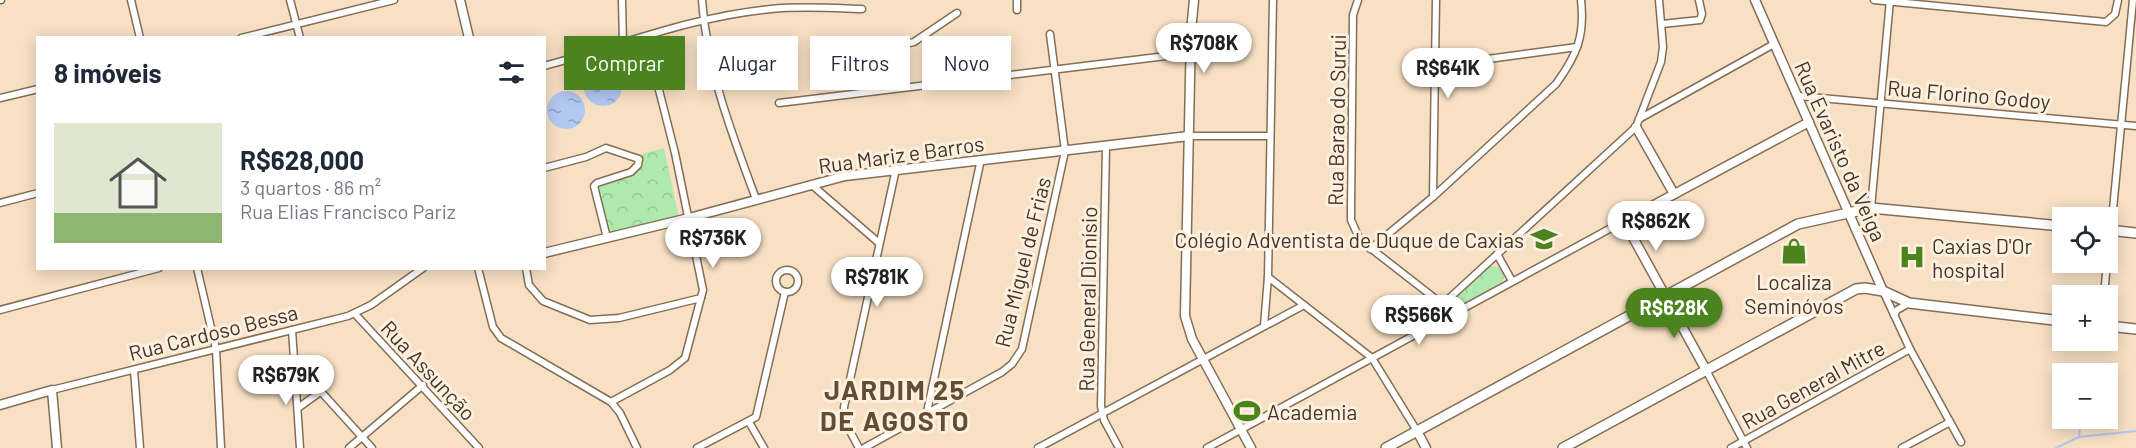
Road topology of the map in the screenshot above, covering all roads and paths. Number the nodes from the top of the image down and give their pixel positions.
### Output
1 (131, 0) edge
2 (290, 0) edge
3 (394, 0) edge
4 (460, 0) edge
5 (622, 0) edge
6 (702, 0) edge
7 (1017, 0) edge
8 (1194, 0) edge
9 (1273, 0) edge
10 (1358, 0) edge
11 (1436, 0) edge
12 (1581, 0) edge
13 (1659, 0) edge
14 (1699, 0) edge
15 (1755, 0) edge
16 (1874, 0) edge
17 (2118, 0) edge
18 (2133, 0) edge
19 (1890, 1) edge
20 (862, 9) dead end
21 (1017, 10) dead end
22 (957, 13) dead end
23 (704, 21) junction
24 (296, 24) junction
25 (1662, 24) junction
26 (2133, 26) edge
27 (1050, 34) dead end
28 (140, 36) edge
29 (249, 36) edge
30 (299, 36) edge
31 (469, 36) edge
32 (623, 36) edge
33 (653, 36) edge
34 (910, 43) edge
35 (1774, 44) junction
36 (1578, 47) junction
37 (1191, 53) junction
38 (564, 61) edge
39 (546, 65) edge
40 (1436, 66) junction
41 (1054, 69) junction
42 (36, 89) edge
43 (659, 90) edge
44 (1798, 96) junction
45 (0, 98) edge
46 (779, 103) dead end
47 (1881, 103) junction
48 (1809, 122) junction
49 (1637, 123) junction
50 (2122, 125) junction
51 (2136, 126) edge
52 (1189, 136) junction
53 (1270, 136) junction
54 (1106, 146) junction
55 (1065, 151) junction
56 (981, 159) junction
57 (546, 167) edge
58 (896, 169) junction
59 (812, 185) junction
60 (36, 194) edge
61 (1674, 194) junction
62 (1433, 197) junction
63 (756, 199) junction
64 (0, 203) edge
65 (2112, 207) edge
66 (1871, 208) junction
67 (1848, 211) junction
68 (689, 218) junction
69 (1624, 221) junction
70 (2052, 225) edge
71 (2118, 231) edge
72 (2136, 233) edge
73 (607, 238) junction
74 (879, 243) junction
75 (1370, 249) junction
76 (546, 253) edge
77 (1497, 254) junction
78 (151, 270) edge
79 (197, 270) edge
80 (421, 270) edge
81 (479, 270) edge
82 (526, 270) edge
83 (1268, 277) junction
84 (1512, 281) junction
85 (1883, 291) junction
86 (784, 292) dead end
87 (1666, 295) junction
88 (701, 298) junction
89 (1909, 303) junction
90 (1443, 304) junction
91 (1304, 305) junction
92 (0, 310) edge
93 (356, 314) junction
94 (1455, 314) junction
95 (1894, 315) junction
96 (2052, 320) edge
97 (1264, 326) junction
98 (2118, 327) edge
99 (2136, 329) edge
100 (292, 330) junction
101 (216, 349) junction
102 (1910, 349) junction
103 (1202, 358) junction
104 (1372, 358) junction
105 (295, 363) junction
106 (134, 370) junction
107 (1706, 370) junction
108 (423, 385) junction
109 (52, 390) junction
110 (320, 392) junction
111 (611, 402) junction
112 (0, 405) edge
113 (298, 408) junction
114 (927, 412) junction
115 (1102, 413) junction
116 (749, 422) junction
117 (1950, 422) junction
118 (1241, 430) junction
119 (1417, 431) junction
120 (361, 437) junction
121 (1744, 441) junction
122 (1961, 442) dead end
123 (57, 448) edge
124 (140, 448) edge
125 (221, 448) edge
126 (300, 448) edge
127 (349, 448) edge
128 (372, 448) edge
129 (479, 448) edge
130 (637, 448) edge
131 (697, 448) edge
132 (764, 448) edge
133 (859, 448) edge
134 (864, 448) edge
135 (1038, 448) edge
136 (1119, 448) edge
137 (1207, 448) edge
138 (1251, 448) edge
139 (1386, 448) edge
140 (1425, 448) edge
141 (1563, 448) edge
142 (1731, 448) edge
143 (1747, 448) edge
144 (1902, 448) edge

1 - 28 street
2 - 24 street
3 - 24 street
4 - 31 main road
5 - 32 street
6 - 23 street
7 - 21 street
8 - 37 main road
9 - 53 street
10 - 75 street, Rua Barao do Surui
11 - 40 street
12 - 36 street
13 - 25 street
14 - 25 street
15 - 35 main road, Rua Evaristo da Veiga
16 - 19 street
17 - 19 street
18 - 26 street
19 - 47 street
20 - 23 street
22 - 34 street
23 - 33 street
23 - 63 street
24 - 29 street
24 - 30 street
25 - 49 street
26 - 50 street
27 - 41 street, Rua Miguel de Frias
35 - 44 main road, Rua Evaristo da Veiga
35 - 49 street
36 - 40 street
36 - 62 street
37 - 41 street
37 - 52 main road
38 - 39 street
40 - 62 street
41 - 46 street
41 - 55 street, Rua Miguel de Frias
42 - 45 street
43 - 68 street
44 - 47 street, Rua Florino Godoy
44 - 48 main road, Rua Evaristo da Veiga
47 - 50 street, Rua Florino Godoy
47 - 66 street
48 - 61 main road
48 - 67 main road, Rua Evaristo da Veiga
49 - 61 main road
49 - 77 street
50 - 51 street, Rua Florino Godoy
50 - 65 street
52 - 53 street, Rua Mariz e Barros
52 - 54 main road, Rua Mariz e Barros
52 - 103 main road
53 - 83 street
54 - 55 main road, Rua Mariz e Barros
54 - 115 street, Rua General Dionísio
55 - 56 main road, Rua Mariz e Barros
55 - 114 street, Rua Miguel de Frias
56 - 58 main road, Rua Mariz e Barros
56 - 114 street
57 - 73 street
58 - 59 main road, Rua Mariz e Barros
58 - 74 street
59 - 63 main road, Rua Mariz e Barros
59 - 74 street
60 - 64 street
61 - 69 main road
62 - 75 street
63 - 68 main road, Rua Mariz e Barros
66 - 67 main road
66 - 70 main road
67 - 85 main road, Rua Evaristo da Veiga
67 - 87 main road
68 - 73 main road, Rua Mariz e Barros
68 - 88 street
69 - 84 street
69 - 87 main road
71 - 72 main road
73 - 76 main road, Rua Mariz e Barros
74 - 133 street
75 - 90 street, Rua Barao do Surui
77 - 84 street
77 - 90 street
78 - 92 street
79 - 101 street
80 - 93 street, Rua Cardoso Bessa
81 - 111 street
82 - 88 street
83 - 91 street
83 - 97 street
84 - 94 street
85 - 89 main road
85 - 95 street, Rua Evaristo da Veiga
85 - 107 main road
86 - 116 street
87 - 107 main road
87 - 119 main road
88 - 111 street
89 - 95 street
89 - 96 main road
90 - 94 street, Rua Barao do Surui
91 - 97 street
91 - 104 street
93 - 100 street, Rua Cardoso Bessa
93 - 108 street, Rua Assunção
94 - 104 street
95 - 102 street, Rua Evaristo da Veiga
97 - 103 street
98 - 99 main road
100 - 101 street, Rua Cardoso Bessa
100 - 105 street
101 - 106 street, Rua Cardoso Bessa
101 - 125 street
102 - 117 street, Rua Evaristo da Veiga
102 - 121 street, Rua General Mitre
103 - 115 street
103 - 118 main road
104 - 118 street
104 - 119 street
105 - 110 street
105 - 113 street
106 - 109 street, Rua Cardoso Bessa
106 - 124 street
107 - 121 street
107 - 141 main road
108 - 120 street
108 - 129 street, Rua Assunção
109 - 112 main road, Rua Cardoso Bessa
109 - 123 main road
110 - 113 street
110 - 120 street
111 - 130 street
113 - 126 street
114 - 134 street, Rua Miguel de Frias
115 - 135 street
115 - 136 street, Rua General Dionísio
116 - 131 street
116 - 132 street
117 - 122 street, Rua Evaristo da Veiga
117 - 144 street
118 - 137 street
118 - 138 main road
119 - 139 main road
119 - 140 main road
120 - 127 street
120 - 128 street
121 - 142 street, Rua General Mitre
121 - 143 street

